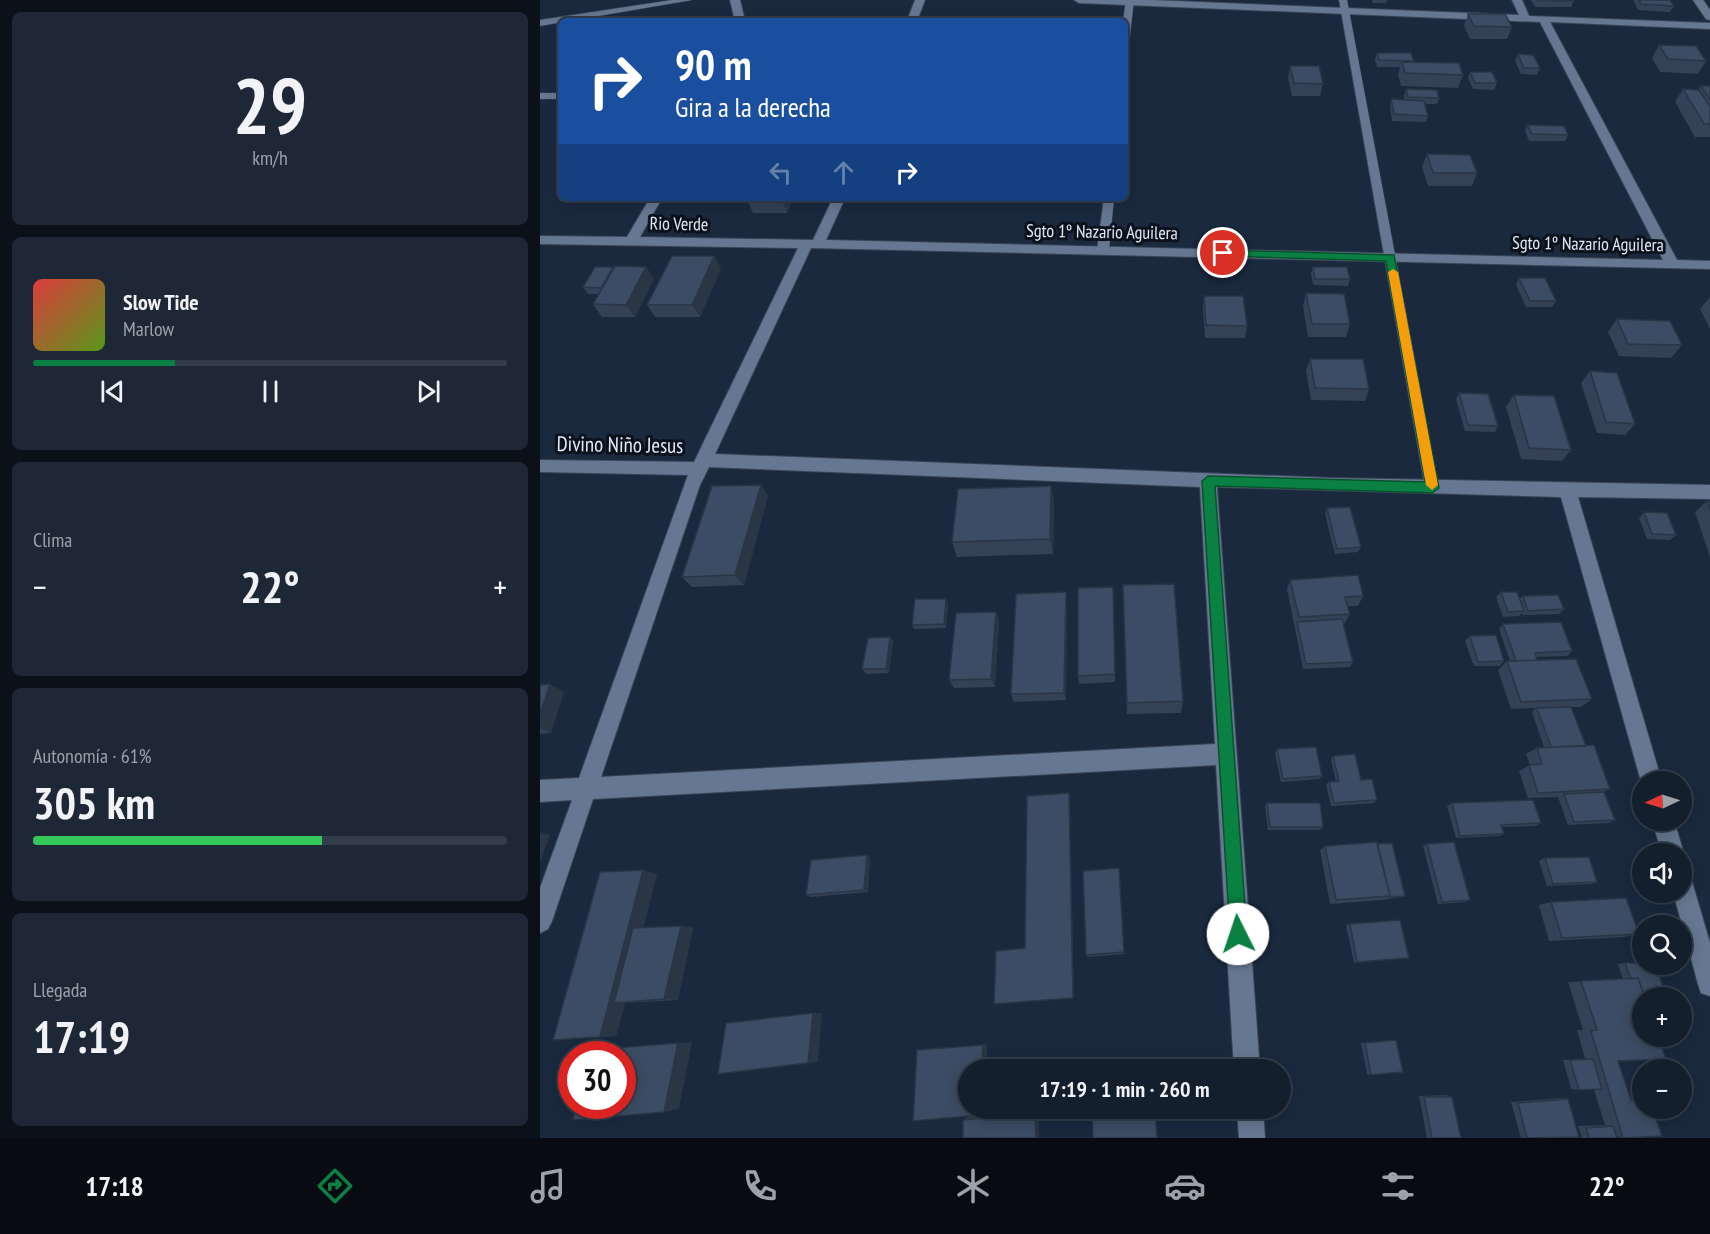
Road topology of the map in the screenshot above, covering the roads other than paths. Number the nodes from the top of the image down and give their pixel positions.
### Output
1 (688, 0) edge
2 (735, 0) edge
3 (920, 0) edge
4 (1079, 0) edge
5 (1517, 0) edge
6 (1698, 0) edge
7 (1130, 1) edge
8 (1344, 6) edge
9 (1710, 17) edge
10 (572, 18) edge
11 (739, 18) edge
12 (913, 18) edge
13 (1128, 18) edge
14 (1526, 19) junction
15 (558, 20) edge
16 (1543, 20) junction
17 (540, 23) edge
18 (1710, 27) edge
19 (540, 96) edge
20 (558, 96) edge
21 (655, 201) edge
22 (836, 201) edge
23 (1109, 201) edge
24 (540, 240) edge
25 (631, 242) junction
26 (812, 244) junction
27 (1103, 250) junction
28 (1390, 257) junction
29 (1672, 264) junction
30 (1710, 265) edge
31 (701, 465) junction
32 (540, 466) edge
33 (1208, 481) junction
34 (1432, 488) junction
35 (1568, 491) junction
36 (1710, 492) edge
37 (1226, 754) junction
38 (1649, 771) edge
39 (586, 790) junction
40 (540, 791) edge
41 (1687, 903) edge
42 (540, 921) edge
43 (1710, 981) edge
44 (1246, 1059) edge
45 (1251, 1119) edge
46 (1252, 1138) edge

1 - 10 lane
2 - 11 street
3 - 12 street
4 - 7 street
5 - 14 street
6 - 9 street
7 - 8 street
7 - 13 lane
8 - 14 street
8 - 28 lane
14 - 16 street
15 - 17 lane
16 - 18 street
16 - 29 street
19 - 20 lane
21 - 25 street
22 - 26 street
23 - 27 lane
24 - 25 street, Rio Verde
25 - 26 street, Rio Verde
26 - 27 street, Sgto 1º Nazario Aguilera
26 - 31 street
27 - 28 street, Sgto 1º Nazario Aguilera
28 - 29 street, Sgto 1º Nazario Aguilera
28 - 34 lane
29 - 30 street, Sgto 1º Nazario Aguilera
31 - 32 street, Divino Niño Jesus
31 - 33 street, Divino Niño Jesus
31 - 39 street
33 - 34 street, Divino Niño Jesus
33 - 37 street
34 - 35 street, Divino Niño Jesus
35 - 36 street, Divino Niño Jesus
35 - 38 street
37 - 39 street
37 - 44 street
39 - 40 street
39 - 42 street
41 - 43 street
45 - 46 street

